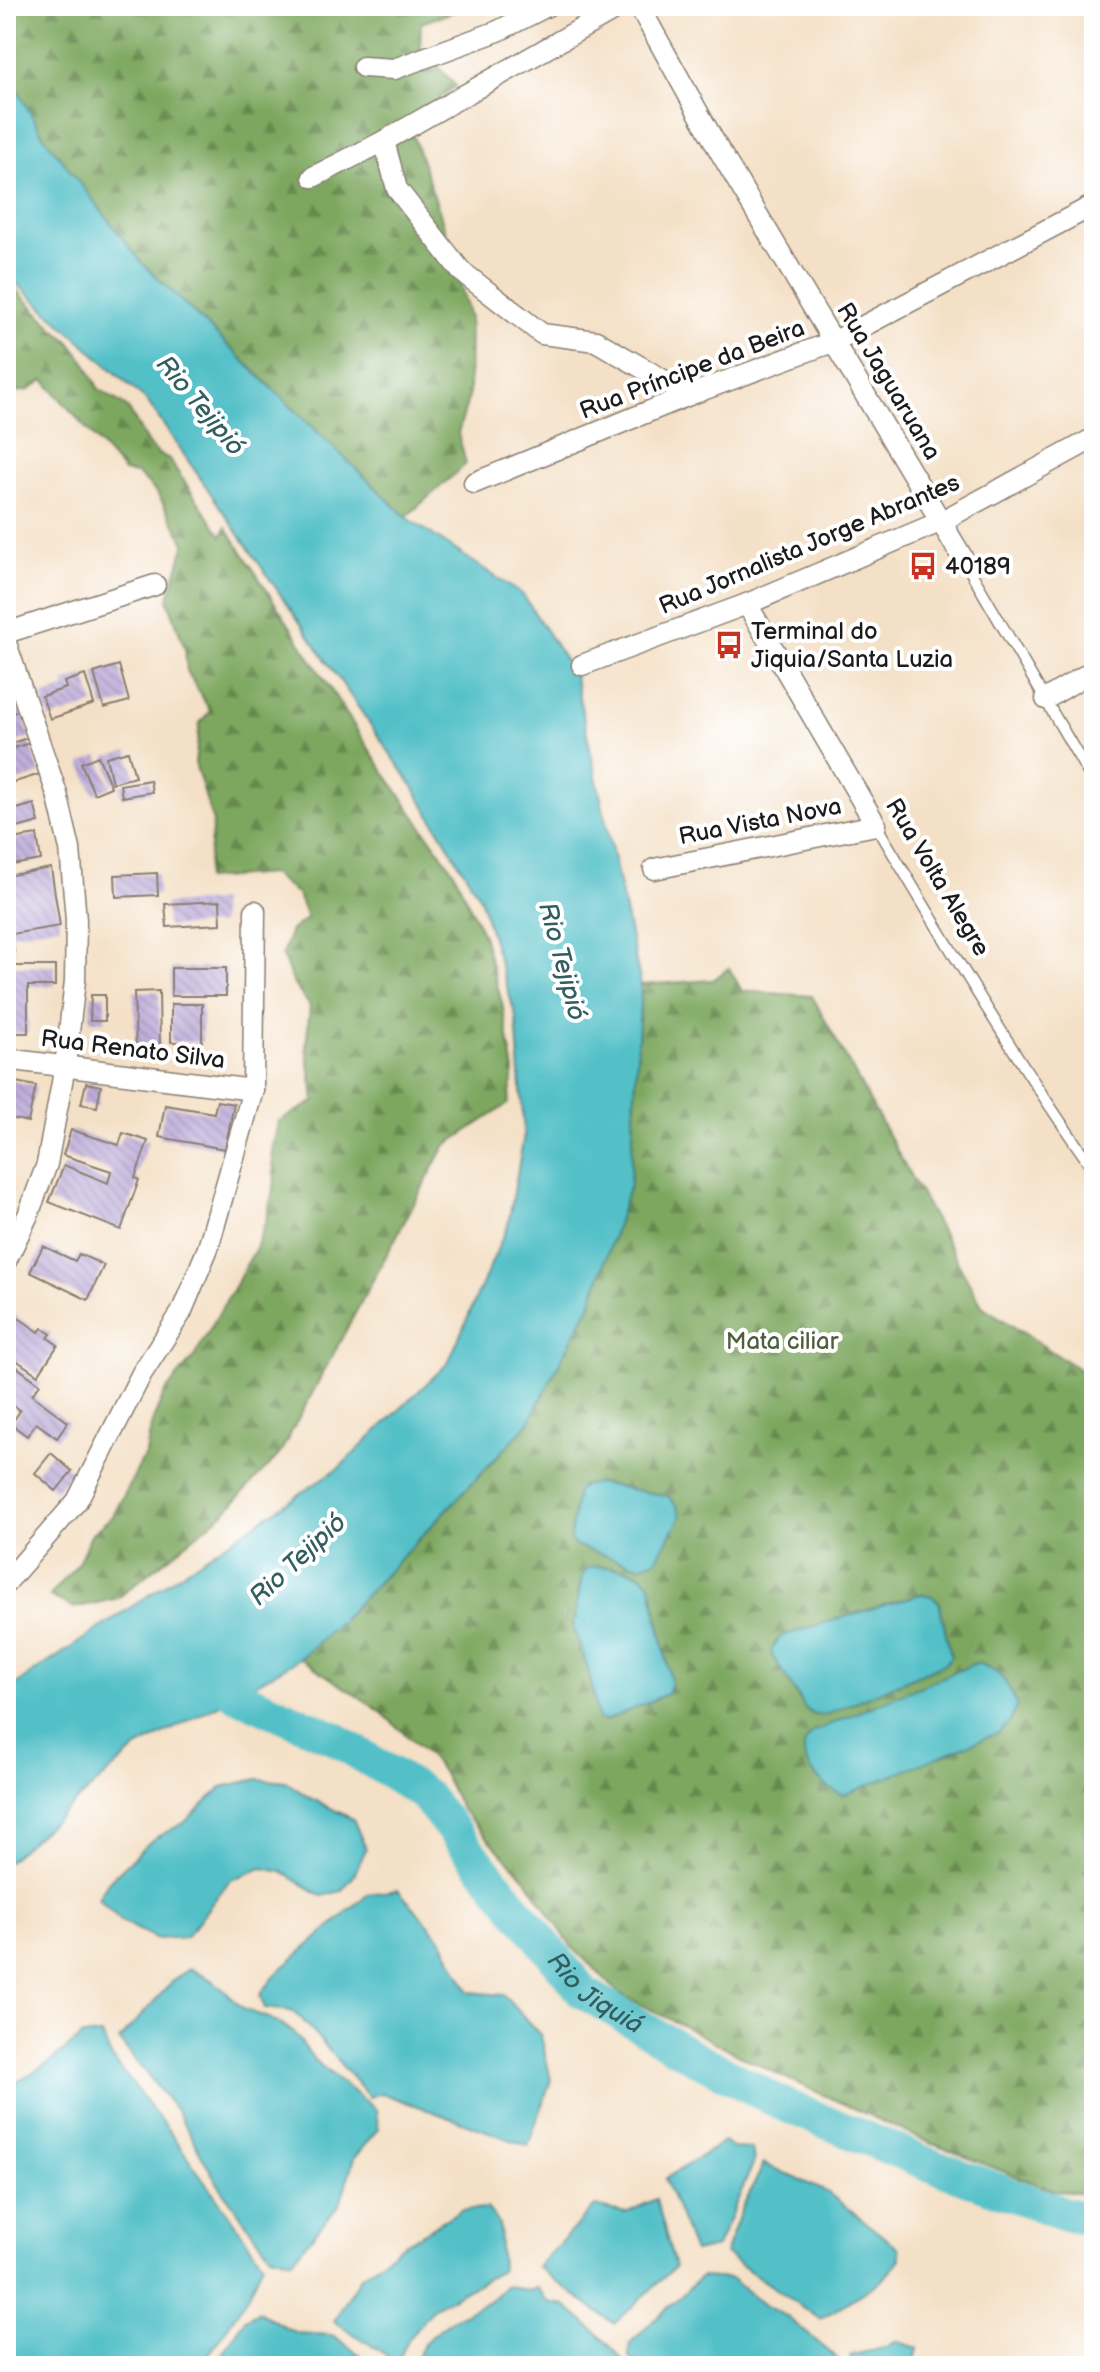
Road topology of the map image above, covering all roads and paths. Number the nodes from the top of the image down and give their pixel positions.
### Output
1 (547, 6) edge
2 (621, 6) edge
3 (639, 6) edge
4 (363, 67) dead end
5 (384, 141) junction
6 (313, 177) dead end
7 (1094, 205) edge
8 (835, 341) junction
9 (689, 395) junction
10 (1094, 438) edge
11 (474, 483) dead end
12 (942, 521) junction
13 (962, 557) joint
14 (155, 585) dead end
15 (747, 604) junction
16 (6, 633) edge
17 (6, 643) edge
18 (582, 665) dead end
19 (1094, 670) edge
20 (1046, 699) junction
21 (1094, 783) edge
22 (876, 825) junction
23 (654, 869) dead end
24 (255, 911) dead end
25 (6, 1059) edge
26 (65, 1066) junction
27 (253, 1090) junction
28 (1094, 1170) edge
29 (6, 1261) edge
30 (6, 1583) edge

1 - 4 street
2 - 5 street
3 - 8 street, Rua Jaguaruana
5 - 6 street
5 - 9 street
7 - 8 street, Rua Príncipe da Beira
8 - 9 street, Rua Príncipe da Beira
8 - 12 street, Rua Jaguaruana
9 - 11 street, Rua Príncipe da Beira
10 - 12 street, Rua Jornalista Jorge Abrantes
12 - 13 street, Rua Jaguaruana
12 - 15 street, Rua Jornalista Jorge Abrantes
13 - 20 lane, Rua Jaguaruana
14 - 16 street
15 - 18 street, Rua Jornalista Jorge Abrantes
15 - 22 street, Rua Volta Alegre
17 - 26 street
19 - 20 street
20 - 21 lane, Rua Jaguaruana
22 - 23 street, Rua Vista Nova
22 - 28 lane, Rua Volta Alegre
24 - 27 street
25 - 26 street, Rua Renato Silva
26 - 27 street, Rua Renato Silva
26 - 29 street
27 - 30 street

